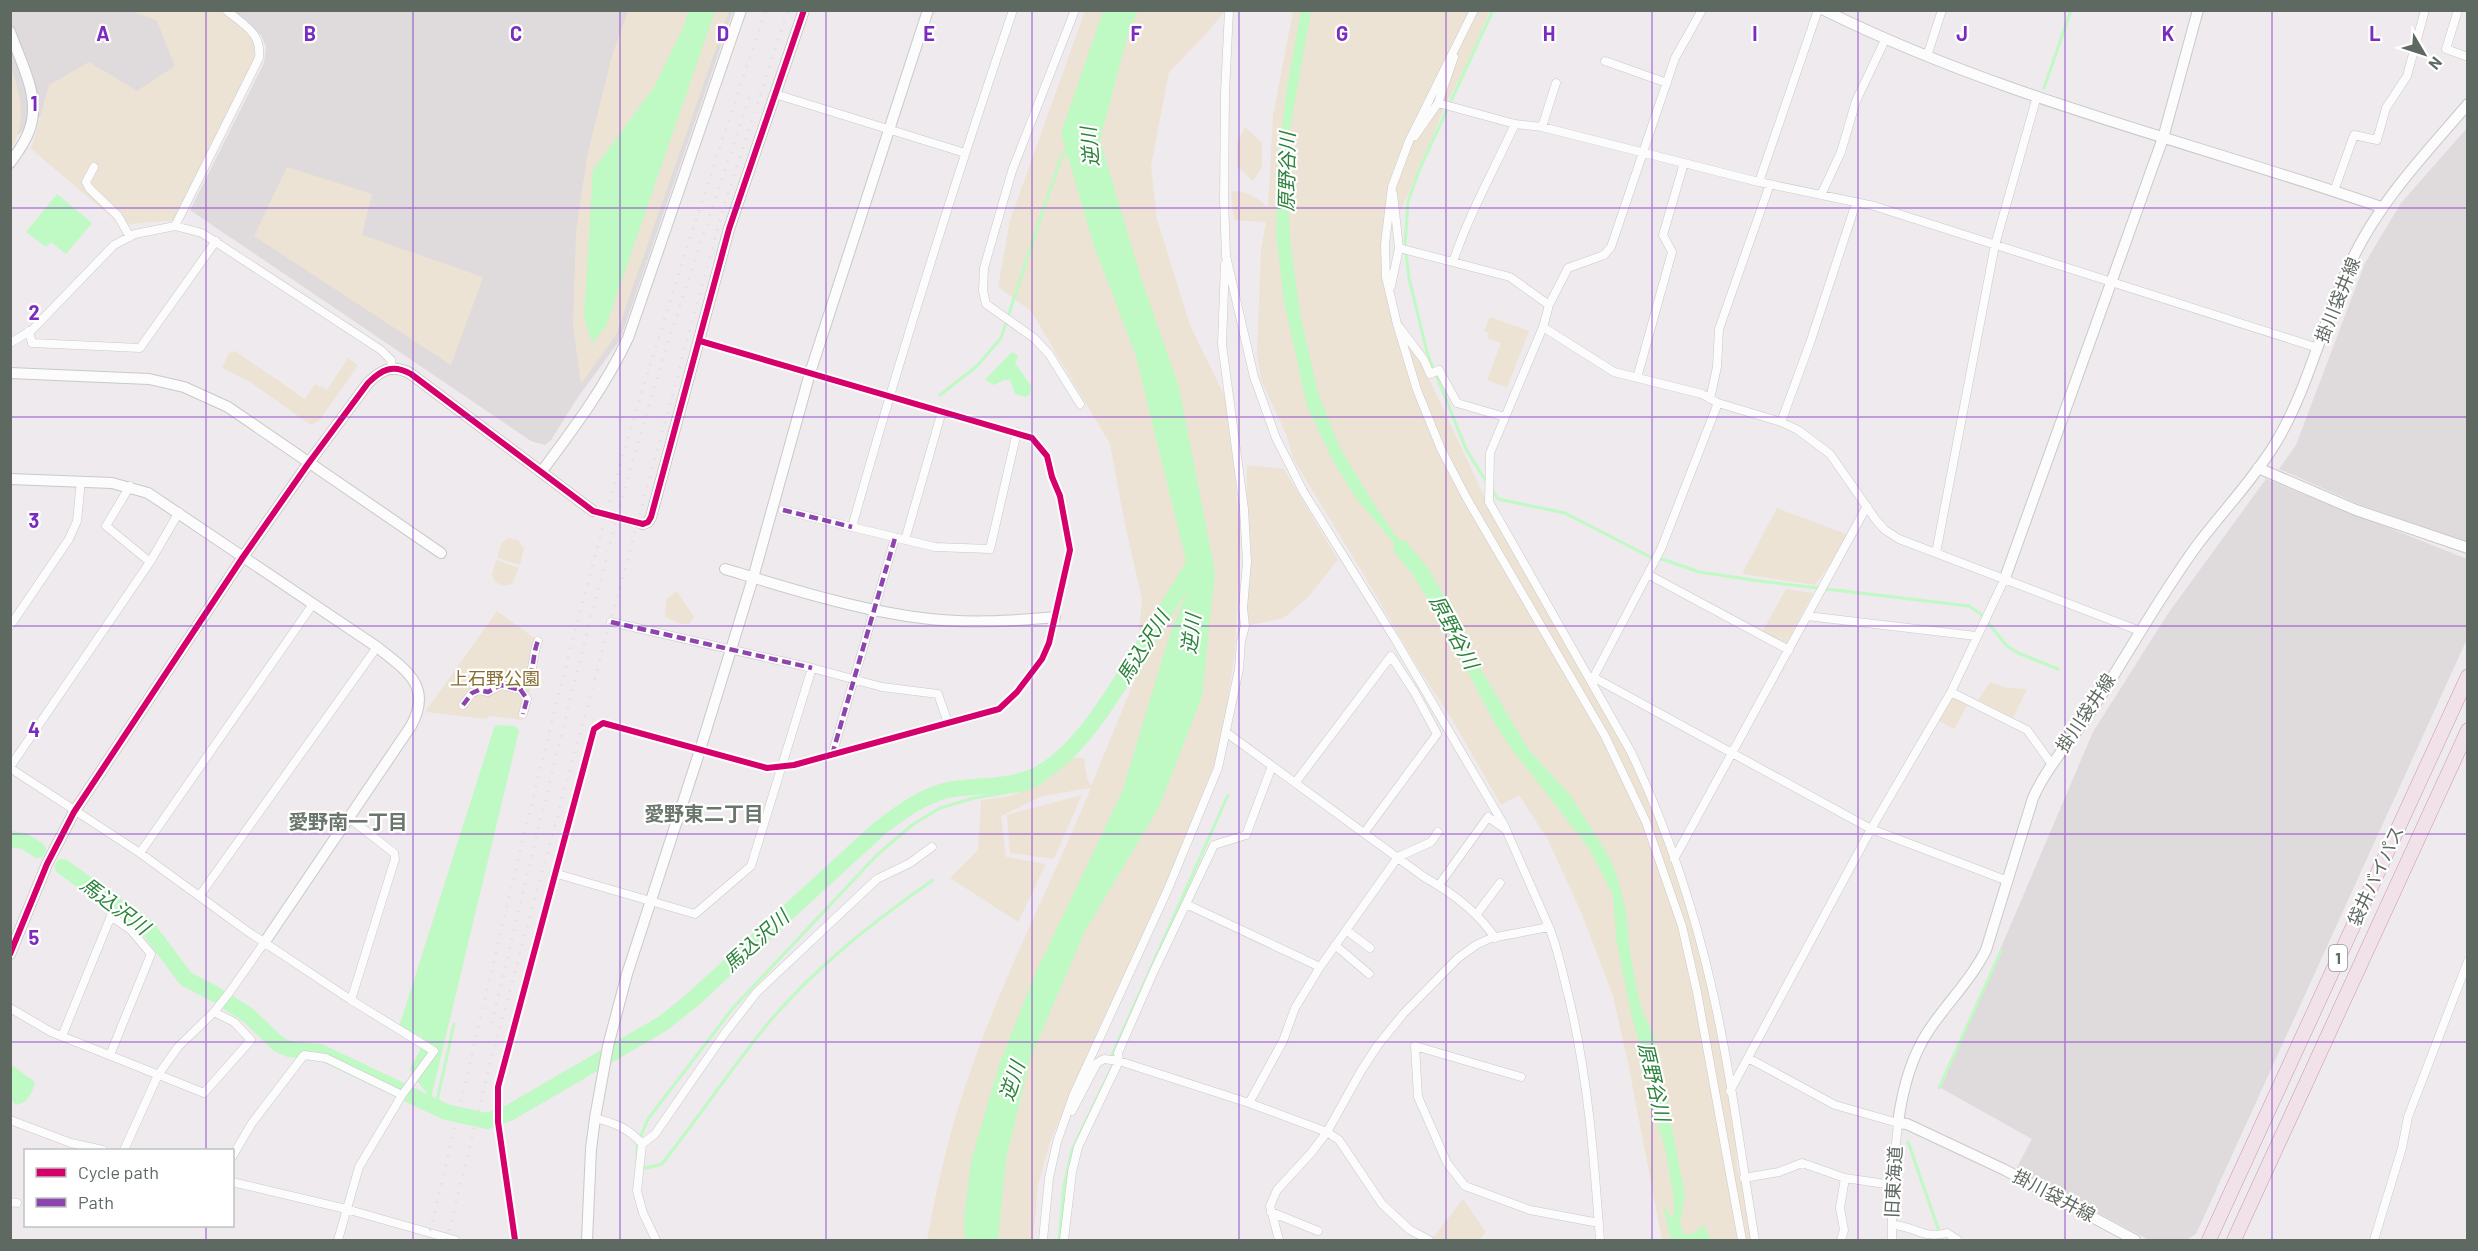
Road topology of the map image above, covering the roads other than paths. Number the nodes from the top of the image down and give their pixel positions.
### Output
1 (226, 10) edge
2 (741, 10) edge
3 (804, 10) edge
4 (928, 10) edge
5 (1013, 10) edge
6 (1075, 10) edge
7 (1229, 10) edge
8 (1474, 10) edge
9 (1702, 10) edge
10 (1818, 10) edge
11 (1824, 10) edge
12 (1942, 10) edge
13 (2198, 10) edge
14 (2425, 10) edge
15 (2458, 10) edge
16 (10, 32) edge
17 (1886, 40) junction
18 (1457, 43) junction
19 (1927, 56) junction
20 (2468, 57) edge
21 (1605, 61) dead end
22 (1556, 83) dead end
23 (1667, 83) junction
24 (775, 94) junction
25 (2037, 96) junction
26 (1438, 103) junction
27 (2468, 104) edge
28 (1515, 124) junction
29 (1542, 127) junction
30 (887, 130) junction
31 (2163, 138) junction
32 (1408, 141) junction
33 (1643, 152) junction
34 (965, 153) junction
35 (10, 163) edge
36 (1684, 163) junction
37 (94, 167) dead end
38 (1759, 182) junction
39 (1770, 184) junction
40 (1392, 187) junction
41 (2334, 191) junction
42 (1821, 195) junction
43 (1856, 203) junction
44 (2381, 207) junction
45 (175, 226) junction
46 (130, 237) junction
47 (216, 241) junction
48 (1995, 245) junction
49 (1399, 248) junction
50 (1226, 256) junction
51 (1453, 262) junction
52 (2112, 281) junction
53 (1391, 298) junction
54 (1549, 305) junction
55 (1397, 324) junction
56 (1543, 327) junction
57 (29, 332) junction
58 (700, 341) junction
59 (10, 343) edge
60 (2318, 348) junction
61 (392, 368) junction
62 (10, 373) edge
63 (810, 373) junction
64 (1637, 378) junction
65 (889, 396) junction
66 (1714, 401) junction
67 (1080, 404) dead end
68 (942, 411) junction
69 (1505, 417) junction
70 (1781, 422) junction
71 (1017, 432) junction
72 (308, 464) junction
73 (2258, 468) junction
74 (542, 471) junction
75 (10, 479) edge
76 (81, 481) junction
77 (130, 486) junction
78 (1867, 506) junction
79 (783, 510) dead end
80 (593, 511) tunnel mouth
81 (179, 512) junction
82 (643, 524) dead end
83 (852, 527) junction
84 (895, 538) junction
85 (906, 540) junction
86 (2468, 548) edge
87 (441, 553) dead end
88 (1936, 553) junction
89 (243, 557) junction
90 (150, 562) junction
91 (725, 569) dead end
92 (1649, 574) junction
93 (753, 578) junction
94 (2004, 578) junction
95 (313, 604) junction
96 (875, 610) junction
97 (1808, 616) junction
98 (1055, 617) junction
99 (611, 622) dead end
100 (10, 626) edge
101 (2140, 631) junction
102 (1976, 636) junction
103 (538, 641) dead end
104 (377, 647) junction
105 (1789, 650) junction
106 (812, 668) junction
107 (2468, 676) edge
108 (854, 679) junction
109 (1592, 679) junction
110 (520, 689) junction
111 (1951, 692) junction
112 (463, 705) dead end
113 (523, 714) dead end
114 (948, 723) junction
115 (2468, 730) edge
116 (1227, 733) junction
117 (700, 750) junction
118 (1733, 754) junction
119 (832, 755) junction
120 (2052, 763) junction
121 (780, 766) junction
122 (1272, 766) junction
123 (10, 768) edge
124 (1295, 783) junction
125 (74, 812) junction
126 (348, 818) junction
127 (1871, 829) junction
128 (1506, 830) junction
129 (1438, 832) dead end
130 (1364, 833) junction
131 (932, 847) dead end
132 (140, 854) junction
133 (1398, 857) junction
134 (1674, 859) junction
135 (554, 873) junction
136 (2008, 881) junction
137 (1500, 883) dead end
138 (1439, 885) junction
139 (200, 895) junction
140 (650, 903) junction
141 (1186, 904) junction
142 (1476, 915) junction
143 (1549, 927) junction
144 (1346, 930) junction
145 (1495, 938) junction
146 (264, 943) junction
147 (1335, 945) junction
148 (1370, 948) dead end
149 (10, 954) edge
150 (2468, 961) edge
151 (1320, 967) junction
152 (1369, 974) dead end
153 (351, 1000) junction
154 (10, 1008) edge
155 (214, 1012) junction
156 (62, 1036) junction
157 (110, 1055) junction
158 (1748, 1058) junction
159 (1119, 1061) junction
160 (158, 1075) junction
161 (1521, 1077) dead end
162 (1730, 1091) junction
163 (404, 1092) junction
164 (1249, 1102) junction
165 (595, 1118) junction
166 (10, 1120) edge
167 (1898, 1123) junction
168 (1061, 1132) junction
169 (1327, 1132) junction
170 (642, 1144) junction
171 (98, 1149) edge
172 (124, 1149) edge
173 (234, 1154) edge
174 (1744, 1178) junction
175 (1845, 1178) junction
176 (234, 1182) edge
177 (1892, 1185) junction
178 (346, 1209) junction
179 (1271, 1212) junction
180 (1599, 1223) junction
181 (1892, 1225) junction
182 (1318, 1231) dead end
183 (338, 1240) edge
184 (455, 1240) edge
185 (515, 1240) edge
186 (587, 1240) edge
187 (656, 1240) edge
188 (1043, 1240) edge
189 (1064, 1240) edge
190 (1279, 1240) edge
191 (1429, 1240) edge
192 (1600, 1240) edge
193 (1742, 1240) edge
194 (1755, 1240) edge
195 (1841, 1240) edge
196 (1892, 1240) edge
197 (1958, 1240) edge
198 (2135, 1240) edge
199 (2209, 1240) edge
200 (2234, 1240) edge
201 (2374, 1240) edge

1 - 45 street
2 - 74 street
3 - 24 street
4 - 30 street
5 - 34 street
6 - 67 street
7 - 50 street
8 - 18 street
9 - 23 street
10 - 38 street
11 - 17 street
12 - 19 street
13 - 31 street
14 - 41 street
15 - 20 street
16 - 35 street
17 - 19 street
17 - 42 street
18 - 26 street
18 - 32 street
19 - 25 street
21 - 23 street
22 - 29 street
23 - 33 street
24 - 30 street
24 - 58 street
25 - 31 street
25 - 48 street
26 - 28 street
26 - 32 street
27 - 44 street, 掛川袋井線
28 - 29 street
28 - 51 street
29 - 33 street
30 - 34 street
30 - 63 street
31 - 41 street
31 - 52 street
32 - 40 street
33 - 36 street
33 - 54 street
34 - 65 street
36 - 38 street
36 - 64 street
37 - 46 street
38 - 39 street
39 - 42 street
39 - 66 street
40 - 49 street
40 - 53 street
41 - 44 street
42 - 43 street
43 - 48 street
43 - 70 street
44 - 60 street, 掛川袋井線
45 - 46 street
45 - 47 street
46 - 57 street
47 - 57 street
47 - 61 street
48 - 52 street
48 - 88 street
49 - 51 street
49 - 53 street
50 - 116 street
50 - 128 street
51 - 54 street
52 - 60 street
52 - 94 street
53 - 55 street
54 - 56 street
55 - 69 street
55 - 193 street
56 - 64 street
56 - 69 street
57 - 59 street
58 - 63 street
58 - 82 street
60 - 73 street, 掛川袋井線
61 - 72 street
61 - 74 street
62 - 72 street
63 - 65 street
63 - 93 street
64 - 66 street
65 - 68 street
65 - 83 street
66 - 70 street
66 - 92 street
68 - 71 street
68 - 85 street
69 - 109 street
70 - 78 street
71 - 85 street
71 - 98 street
72 - 87 street
72 - 89 street
73 - 86 street
73 - 101 street, 掛川袋井線
74 - 80 street
75 - 76 street
76 - 77 street
76 - 100 street
77 - 81 street
77 - 90 street
78 - 88 street
78 - 97 street
79 - 83 street
81 - 89 street
81 - 90 street
83 - 84 street
84 - 85 street
84 - 96 street
88 - 94 street
89 - 95 street
89 - 125 street
90 - 123 street
91 - 93 street
92 - 105 street
92 - 109 street
93 - 96 street
93 - 117 street
94 - 101 street
94 - 102 street
95 - 104 street
95 - 132 street
96 - 98 street
96 - 108 street
97 - 102 street
97 - 105 street
98 - 114 street
99 - 106 street
101 - 120 street, 掛川袋井線
102 - 111 street
103 - 110 street
104 - 126 street
104 - 139 street
105 - 118 street
106 - 108 street
106 - 121 street
107 - 199 highway, 袋井バイパス / 1
108 - 114 street
108 - 119 street
109 - 118 street
109 - 134 street
110 - 112 street
110 - 113 street
111 - 120 street
111 - 127 street
114 - 119 street
115 - 200 highway, 袋井バイパス / 1
116 - 122 street
116 - 168 street
117 - 121 street
117 - 135 street
117 - 140 street
118 - 127 street
118 - 134 street
119 - 121 street
120 - 136 street, 掛川袋井線
121 - 140 street
122 - 124 street
122 - 141 street
123 - 125 street
124 - 130 street
124 - 130 street
125 - 132 street
125 - 149 street
126 - 146 street
126 - 153 street
127 - 136 street
127 - 158 street
128 - 138 street
128 - 143 street
129 - 133 street
130 - 133 street
131 - 170 street
132 - 139 street
133 - 138 street
133 - 144 street
134 - 162 street
135 - 140 street
135 - 185 street
136 - 167 street, 掛川袋井線
137 - 142 street
138 - 142 street
139 - 146 street
140 - 165 street
141 - 151 street
141 - 159 street
142 - 145 street
143 - 145 street
143 - 180 street
144 - 147 street
144 - 148 street
145 - 169 street
146 - 153 street
146 - 155 street
147 - 151 street
147 - 152 street
150 - 201 street
151 - 164 street
153 - 163 street
154 - 156 street
155 - 160 street
155 - 160 street
156 - 157 street
156 - 157 street
157 - 160 street
158 - 162 street
158 - 167 street
159 - 164 street
159 - 168 street
159 - 189 street
160 - 172 street
161 - 180 street
162 - 174 street
163 - 173 street
163 - 178 street
164 - 169 street
165 - 170 street
165 - 186 street
166 - 171 street
167 - 177 street, 旧東海道
167 - 198 street, 掛川袋井線
168 - 188 street
169 - 179 street
169 - 191 street
170 - 187 street
174 - 175 street
174 - 194 street
175 - 177 street
175 - 195 street
176 - 178 street
177 - 181 street, 旧東海道
178 - 183 street
178 - 184 street
179 - 182 street
179 - 190 street
180 - 192 street
181 - 196 street, 旧東海道
181 - 197 street

